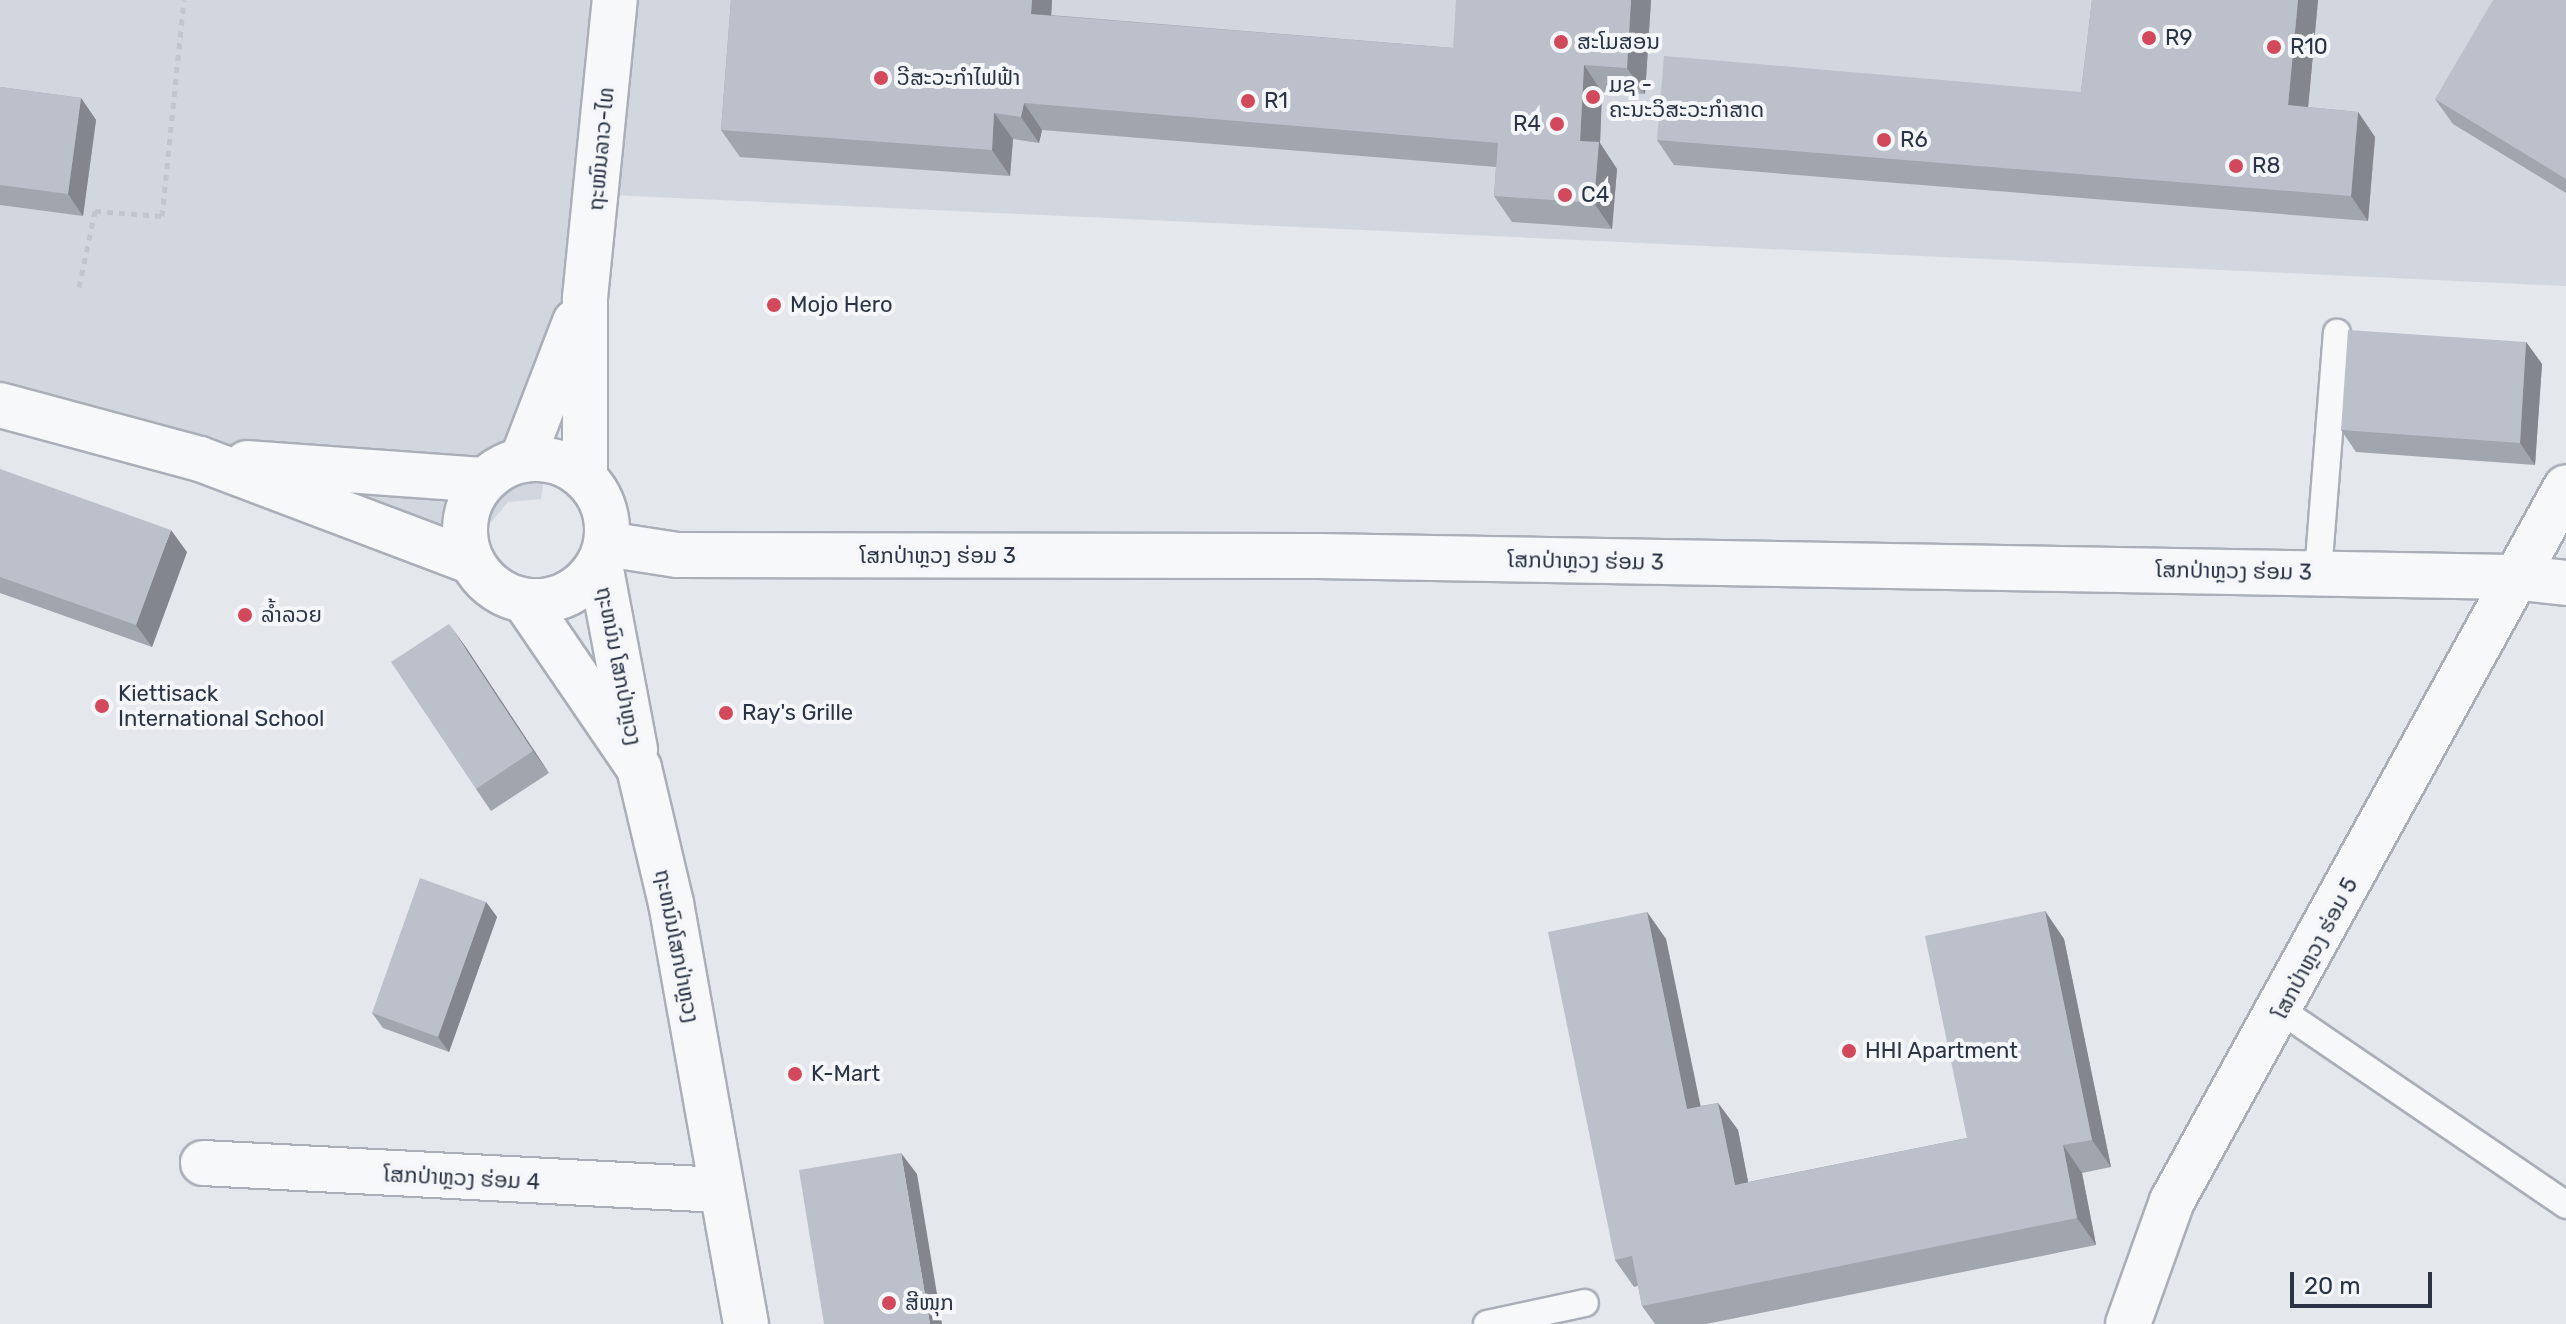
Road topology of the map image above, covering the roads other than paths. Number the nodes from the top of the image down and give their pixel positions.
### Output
1 (615, 0) edge
2 (585, 298) junction
3 (2337, 333) dead end
4 (0, 405) edge
5 (200, 459) junction
6 (522, 460) junction
7 (585, 478) junction
8 (484, 480) junction
9 (2566, 487) edge
10 (603, 554) junction
11 (472, 562) junction
12 (2318, 573) junction
13 (2512, 577) junction
14 (2566, 583) edge
15 (525, 601) junction
16 (639, 768) junction
17 (2282, 1011) junction
18 (203, 1163) dead end
19 (720, 1190) junction
20 (2566, 1205) edge
21 (1585, 1303) dead end
22 (746, 1324) edge
23 (1487, 1324) edge
24 (2128, 1324) edge

1 - 2 street, ຖະໜົນລາວ-ໄທ
2 - 6 street, ຖະໜົນລາວ-ໄທ
2 - 7 street, ຖະໜົນລາວ-ໄທ
3 - 12 lane
4 - 5 street
5 - 8 street
5 - 11 street
6 - 7 street
6 - 8 street
7 - 10 street
8 - 11 street
9 - 13 street, ໂສກປ່າຫຼວງ ຮ່ອມ 5
10 - 12 street, ໂສກປ່າຫຼວງ ຮ່ອມ 3
10 - 15 street
10 - 16 street, ຖະຫນົນ ໂສກປ່າຫຼວງ
11 - 15 street
12 - 13 street, ໂສກປ່າຫຼວງ ຮ່ອມ 3
13 - 14 street, ໂສກປ່າຫຼວງ ຮ່ອມ 3
13 - 17 street, ໂສກປ່າຫຼວງ ຮ່ອມ 5
15 - 16 street, ຖະຫນົນໂສກປ່າຫຼວງ
16 - 19 street, ຖະຫນົນໂສກປ່າຫຼວງ
17 - 20 lane
17 - 24 street, ໂສກປ່າຫຼວງ ຮ່ອມ 5
18 - 19 street, ໂສກປ່າຫຼວງ ຮ່ອມ 4
19 - 22 street, ຖະຫນົນໂສກປ່າຫຼວງ
21 - 23 lane

